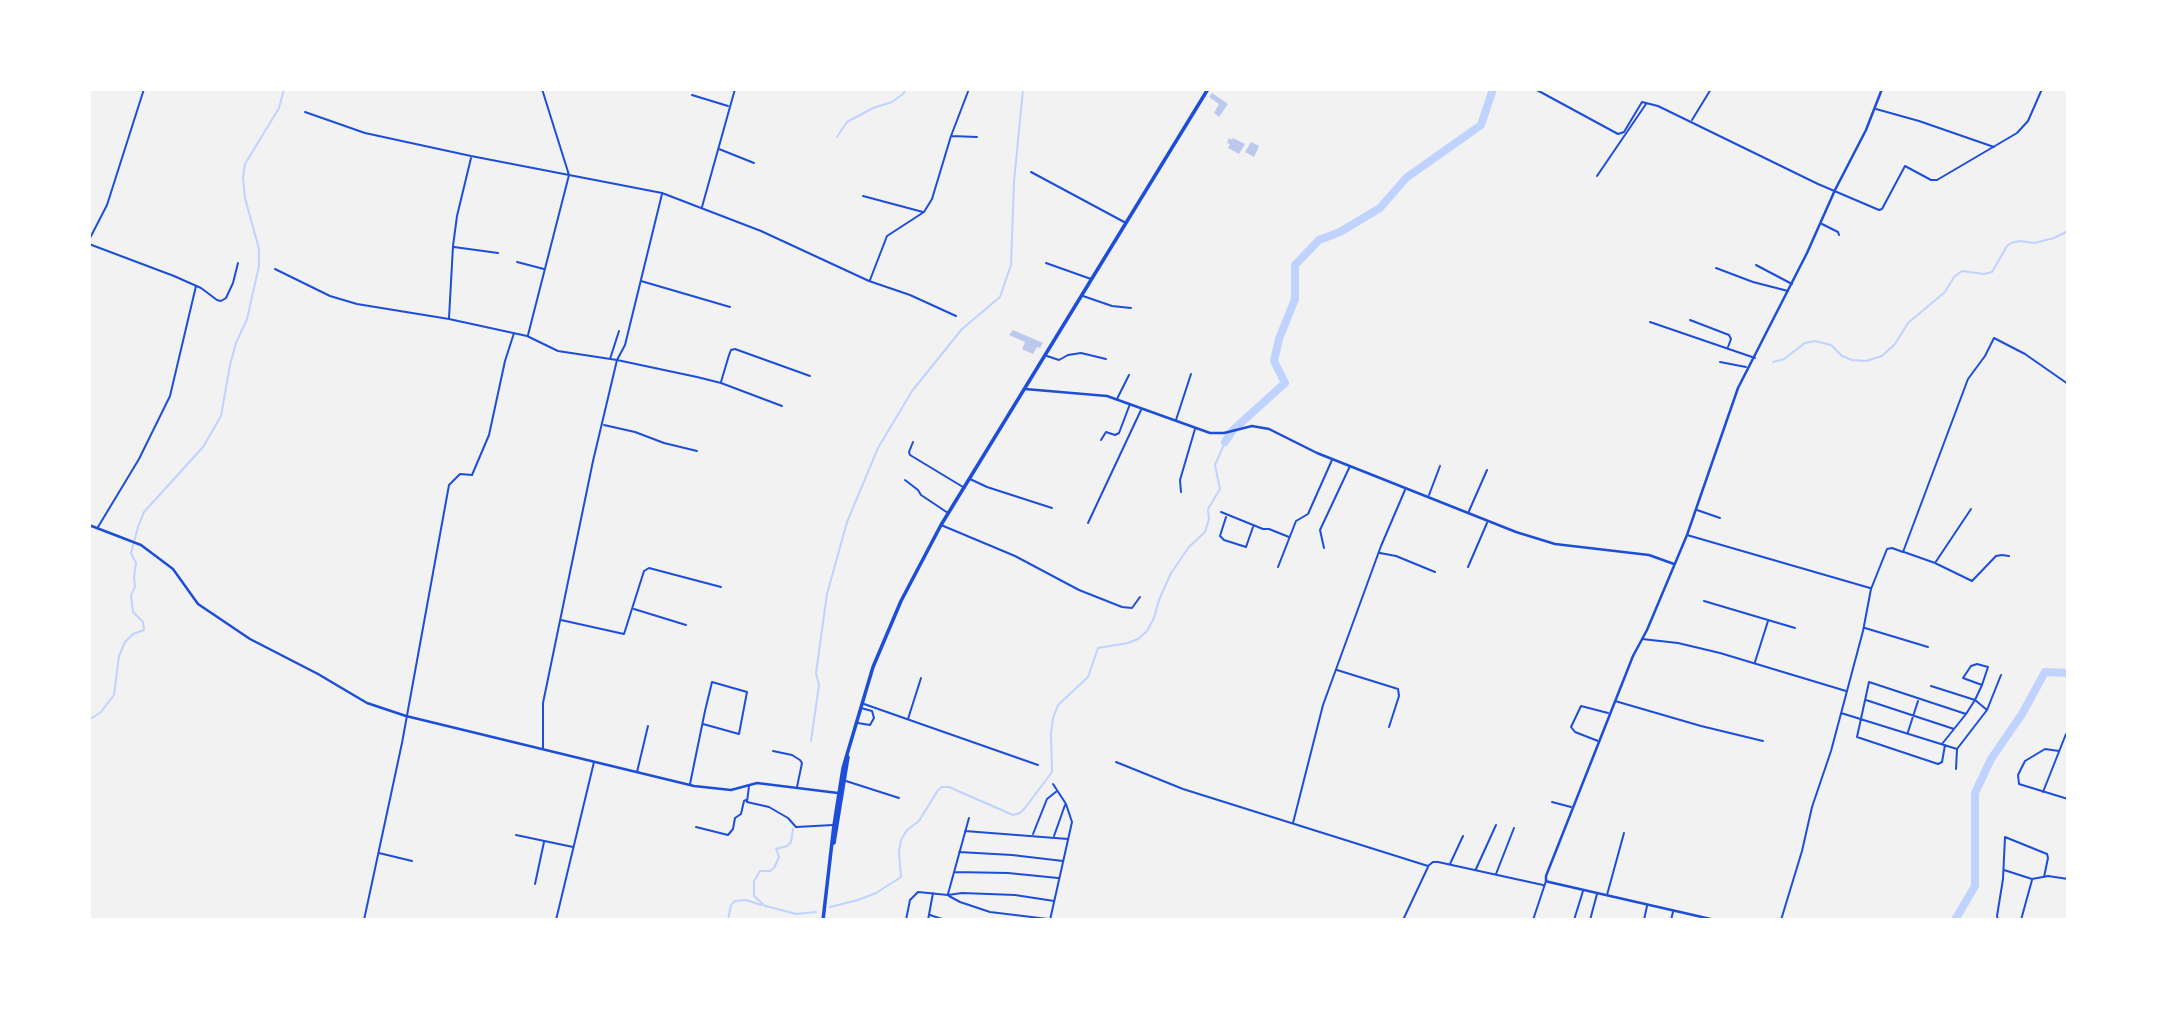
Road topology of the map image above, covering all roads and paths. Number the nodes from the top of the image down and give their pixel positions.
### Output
1 (144, 89) edge
2 (542, 89) edge
3 (735, 89) edge
4 (968, 89) edge
5 (1208, 89) edge
6 (1535, 89) edge
7 (1711, 89) edge
8 (1882, 89) edge
9 (2042, 89) edge
10 (692, 95) dead end
11 (1646, 103) junction
12 (729, 106) junction
13 (1875, 108) junction
14 (305, 112) dead end
15 (1692, 121) junction
16 (951, 136) junction
17 (977, 137) dead end
18 (1994, 148) junction
19 (718, 149) junction
20 (471, 156) junction
21 (754, 163) dead end
22 (1031, 172) dead end
23 (569, 175) junction
24 (1597, 176) dead end
25 (1835, 190) junction
26 (662, 193) junction
27 (863, 196) dead end
28 (702, 208) junction
29 (924, 212) junction
30 (1126, 224) junction
31 (1821, 224) junction
32 (1839, 235) dead end
33 (89, 240) edge
34 (89, 244) edge
35 (453, 247) junction
36 (498, 253) dead end
37 (517, 262) dead end
38 (1046, 262) dead end
39 (238, 263) dead end
40 (1756, 264) dead end
41 (1716, 268) dead end
42 (275, 269) dead end
43 (545, 269) junction
44 (1092, 279) junction
45 (640, 280) junction
46 (869, 281) junction
47 (1792, 284) junction
48 (196, 286) junction
49 (1788, 291) junction
50 (1082, 296) junction
51 (730, 307) dead end
52 (1131, 309) dead end
53 (956, 316) dead end
54 (449, 319) junction
55 (1690, 320) dead end
56 (1650, 322) dead end
57 (619, 331) dead end
58 (514, 333) junction
59 (527, 336) junction
60 (1727, 349) junction
61 (1045, 355) junction
62 (1755, 358) junction
63 (610, 359) junction
64 (1106, 359) dead end
65 (617, 360) junction
66 (1720, 362) dead end
67 (1748, 368) junction
68 (1191, 374) dead end
69 (1129, 375) dead end
70 (810, 376) dead end
71 (720, 383) junction
72 (2068, 384) edge
73 (1025, 389) junction
74 (1117, 399) junction
75 (1130, 404) junction
76 (782, 406) dead end
77 (1142, 408) junction
78 (1176, 420) junction
79 (602, 425) junction
80 (1196, 428) junction
81 (1101, 440) dead end
82 (913, 442) dead end
83 (697, 451) dead end
84 (1332, 459) junction
85 (1350, 466) junction
86 (1440, 466) dead end
87 (1487, 470) dead end
88 (969, 479) junction
89 (905, 480) dead end
90 (1406, 487) junction
91 (964, 488) junction
92 (1181, 492) dead end
93 (1429, 496) junction
94 (1052, 508) dead end
95 (1971, 509) dead end
96 (1696, 510) junction
97 (1221, 512) dead end
98 (1469, 512) junction
99 (948, 513) junction
100 (1226, 516) junction
101 (1720, 518) dead end
102 (1488, 519) junction
103 (1088, 523) dead end
104 (89, 525) edge
105 (941, 525) junction
106 (1254, 526) junction
107 (98, 527) junction
108 (1687, 535) junction
109 (1290, 537) junction
110 (1324, 548) dead end
111 (1379, 552) junction
112 (1903, 552) junction
113 (2009, 556) dead end
114 (1935, 563) junction
115 (1675, 564) junction
116 (1468, 566) dead end
117 (1278, 567) dead end
118 (1435, 572) dead end
119 (721, 587) dead end
120 (1871, 589) junction
121 (1140, 597) dead end
122 (1704, 601) dead end
123 (633, 609) junction
124 (559, 620) junction
125 (1768, 620) junction
126 (686, 625) dead end
127 (1795, 628) dead end
128 (1864, 628) junction
129 (1642, 639) junction
130 (1928, 646) dead end
131 (1755, 663) junction
132 (1336, 670) junction
133 (2001, 675) dead end
134 (922, 678) dead end
135 (1982, 685) junction
136 (1931, 687) dead end
137 (1847, 691) junction
138 (1864, 699) junction
139 (1919, 699) junction
140 (1975, 700) junction
141 (1615, 701) junction
142 (861, 705) junction
143 (1987, 710) junction
144 (1609, 713) junction
145 (1841, 713) junction
146 (1966, 714) junction
147 (406, 716) junction
148 (1913, 716) junction
149 (1861, 718) junction
150 (908, 719) junction
151 (856, 722) junction
152 (703, 724) junction
153 (649, 726) dead end
154 (1389, 727) dead end
155 (1955, 729) junction
156 (1908, 733) junction
157 (2066, 734) dead end
158 (1598, 741) junction
159 (1763, 741) dead end
160 (1943, 745) junction
161 (849, 748) junction
162 (543, 749) junction
163 (1957, 749) junction
164 (773, 751) dead end
165 (2059, 751) junction
166 (594, 762) junction
167 (1116, 762) dead end
168 (1038, 765) dead end
169 (1956, 769) dead end
170 (637, 773) junction
171 (845, 781) junction
172 (1053, 784) dead end
173 (690, 785) junction
174 (749, 785) junction
175 (797, 788) junction
176 (1057, 791) junction
177 (2043, 792) junction
178 (838, 793) junction
179 (899, 798) dead end
180 (2068, 799) edge
181 (747, 800) junction
182 (1552, 802) dead end
183 (1066, 804) junction
184 (1572, 807) junction
185 (969, 817) dead end
186 (1293, 824) junction
187 (834, 825) junction
188 (1496, 825) dead end
189 (696, 827) dead end
190 (1514, 828) dead end
191 (965, 831) junction
192 (1624, 833) dead end
193 (516, 835) dead end
194 (1032, 835) junction
195 (1463, 836) dead end
196 (1053, 837) junction
197 (1069, 839) junction
198 (544, 841) junction
199 (575, 848) junction
200 (959, 852) junction
201 (378, 853) junction
202 (831, 860) junction
203 (412, 861) dead end
204 (1063, 861) junction
205 (1450, 865) junction
206 (1428, 866) junction
207 (1476, 870) junction
208 (2003, 870) junction
209 (954, 872) junction
210 (1495, 874) junction
211 (2044, 877) junction
212 (1059, 878) junction
213 (2032, 879) junction
214 (2068, 879) edge
215 (1546, 881) junction
216 (535, 884) dead end
217 (1543, 885) junction
218 (1583, 890) junction
219 (933, 893) junction
220 (1598, 893) junction
221 (948, 895) junction
222 (1607, 895) junction
223 (1054, 901) junction
224 (1648, 905) junction
225 (1673, 911) junction
226 (929, 915) junction
227 (1699, 918) edge
228 (364, 920) edge
229 (556, 920) edge
230 (823, 920) edge
231 (906, 920) edge
232 (928, 920) edge
233 (945, 920) edge
234 (1050, 920) edge
235 (1403, 920) edge
236 (1533, 920) edge
237 (1574, 920) edge
238 (1591, 920) edge
239 (1644, 920) edge
240 (1671, 920) edge
241 (1715, 920) edge
242 (1781, 920) edge
243 (1998, 920) edge
244 (2021, 920) edge

1 - 33 street
2 - 23 street
3 - 12 street
4 - 16 street
5 - 30 main road
6 - 11 street
7 - 15 street
8 - 13 street
9 - 18 street
10 - 12 street
11 - 15 street
11 - 24 street
12 - 19 street
13 - 18 street
13 - 25 street
14 - 20 street
15 - 25 street
16 - 17 street
16 - 29 street
18 - 25 street
19 - 21 street
19 - 28 street
20 - 23 street
20 - 35 street
22 - 30 street
23 - 26 street
23 - 43 street
25 - 31 street
26 - 28 street
26 - 45 street
27 - 29 street
28 - 46 street
29 - 46 street
30 - 44 main road
31 - 32 street
31 - 47 street
34 - 48 street
35 - 36 street
35 - 54 street
37 - 43 street
38 - 44 street
39 - 48 street
40 - 47 street
41 - 49 street
42 - 54 street
43 - 59 street
44 - 50 main road
45 - 51 street
45 - 65 street
46 - 53 street
47 - 49 street
48 - 107 street
49 - 62 street
50 - 52 street
50 - 61 main road
54 - 58 street
55 - 60 street
56 - 60 street
57 - 63 street
58 - 59 street
58 - 147 street
59 - 63 street
60 - 62 street
61 - 64 street
61 - 73 main road
62 - 67 street
63 - 65 street
65 - 71 street
65 - 79 street
66 - 67 street
67 - 96 street
68 - 78 street
69 - 74 street
70 - 71 street
71 - 76 street
72 - 112 street
73 - 74 street
73 - 88 main road
74 - 75 street
75 - 77 street
75 - 81 street
77 - 78 street
77 - 103 street
78 - 80 street
79 - 83 street
79 - 124 street
80 - 84 street
80 - 92 street
82 - 91 street
84 - 85 street
84 - 109 street
85 - 90 street
85 - 110 street
86 - 93 street
87 - 98 street
88 - 91 main road
88 - 94 street
89 - 99 street
90 - 93 street
90 - 111 street
91 - 99 main road
93 - 98 street
95 - 114 street
96 - 101 street
96 - 108 street
97 - 100 street
98 - 102 street
99 - 105 main road
100 - 106 street
100 - 106 street
102 - 115 street
102 - 116 street
104 - 107 street
105 - 121 street
105 - 142 main road
106 - 109 street
107 - 147 street
108 - 115 street
108 - 120 street
109 - 117 street
111 - 118 street
111 - 132 street
112 - 114 street
112 - 120 street
113 - 114 street
115 - 129 street
119 - 123 street
120 - 128 street
122 - 125 street
123 - 124 street
123 - 126 street
124 - 162 street
125 - 127 street
125 - 131 street
128 - 130 street
128 - 137 street
129 - 131 street
129 - 141 street
131 - 137 street
132 - 154 street
132 - 186 street
133 - 143 street
134 - 150 street
135 - 135 street
135 - 140 street
136 - 140 street
137 - 145 street
138 - 139 street
138 - 148 street
138 - 149 street
139 - 146 street
139 - 148 street
140 - 143 street
140 - 146 street
141 - 144 street
141 - 159 street
142 - 150 street
142 - 151 main road
142 - 151 street
143 - 163 street
144 - 158 street
144 - 158 street
145 - 149 street
145 - 242 street
146 - 155 street
147 - 162 street
147 - 201 street
148 - 155 street
148 - 156 street
149 - 156 street
149 - 160 street
150 - 168 street
151 - 161 main road
152 - 152 street
152 - 173 street
153 - 170 street
155 - 160 street
156 - 160 street
157 - 165 street
158 - 184 street
160 - 163 street
161 - 171 main road
161 - 178 main road
162 - 166 street
163 - 169 street
164 - 175 street
165 - 177 street
165 - 177 street
166 - 170 street
166 - 199 street
167 - 186 street
170 - 173 street
171 - 179 street
171 - 202 main road
172 - 176 street
173 - 174 street
174 - 175 street
174 - 181 street
175 - 178 street
176 - 183 street
176 - 194 street
177 - 180 street
178 - 187 main road
181 - 187 street
181 - 189 street
182 - 184 street
183 - 196 street
183 - 197 street
184 - 215 street
185 - 191 street
186 - 206 street
187 - 202 main road
188 - 207 street
190 - 210 street
191 - 194 street
191 - 200 street
192 - 222 street
193 - 198 street
194 - 196 street
195 - 205 street
196 - 197 street
197 - 204 street
198 - 199 street
198 - 216 street
199 - 229 street
200 - 204 street
200 - 209 street
201 - 203 street
201 - 228 street
202 - 230 main road
204 - 212 street
205 - 206 street
205 - 207 street
206 - 235 street
207 - 210 street
208 - 211 street
208 - 213 street
208 - 243 street
209 - 212 street
209 - 221 street
210 - 217 street
211 - 213 street
211 - 214 street
212 - 223 street
213 - 244 street
215 - 217 street
215 - 218 street
217 - 236 street
218 - 220 street
218 - 237 street
219 - 221 street
219 - 226 street
219 - 231 street
220 - 222 street
220 - 238 street
221 - 223 street
221 - 234 street
222 - 224 street
223 - 234 street
224 - 225 street
224 - 239 street
225 - 227 street
225 - 240 street
226 - 232 street
226 - 233 street
227 - 241 street

